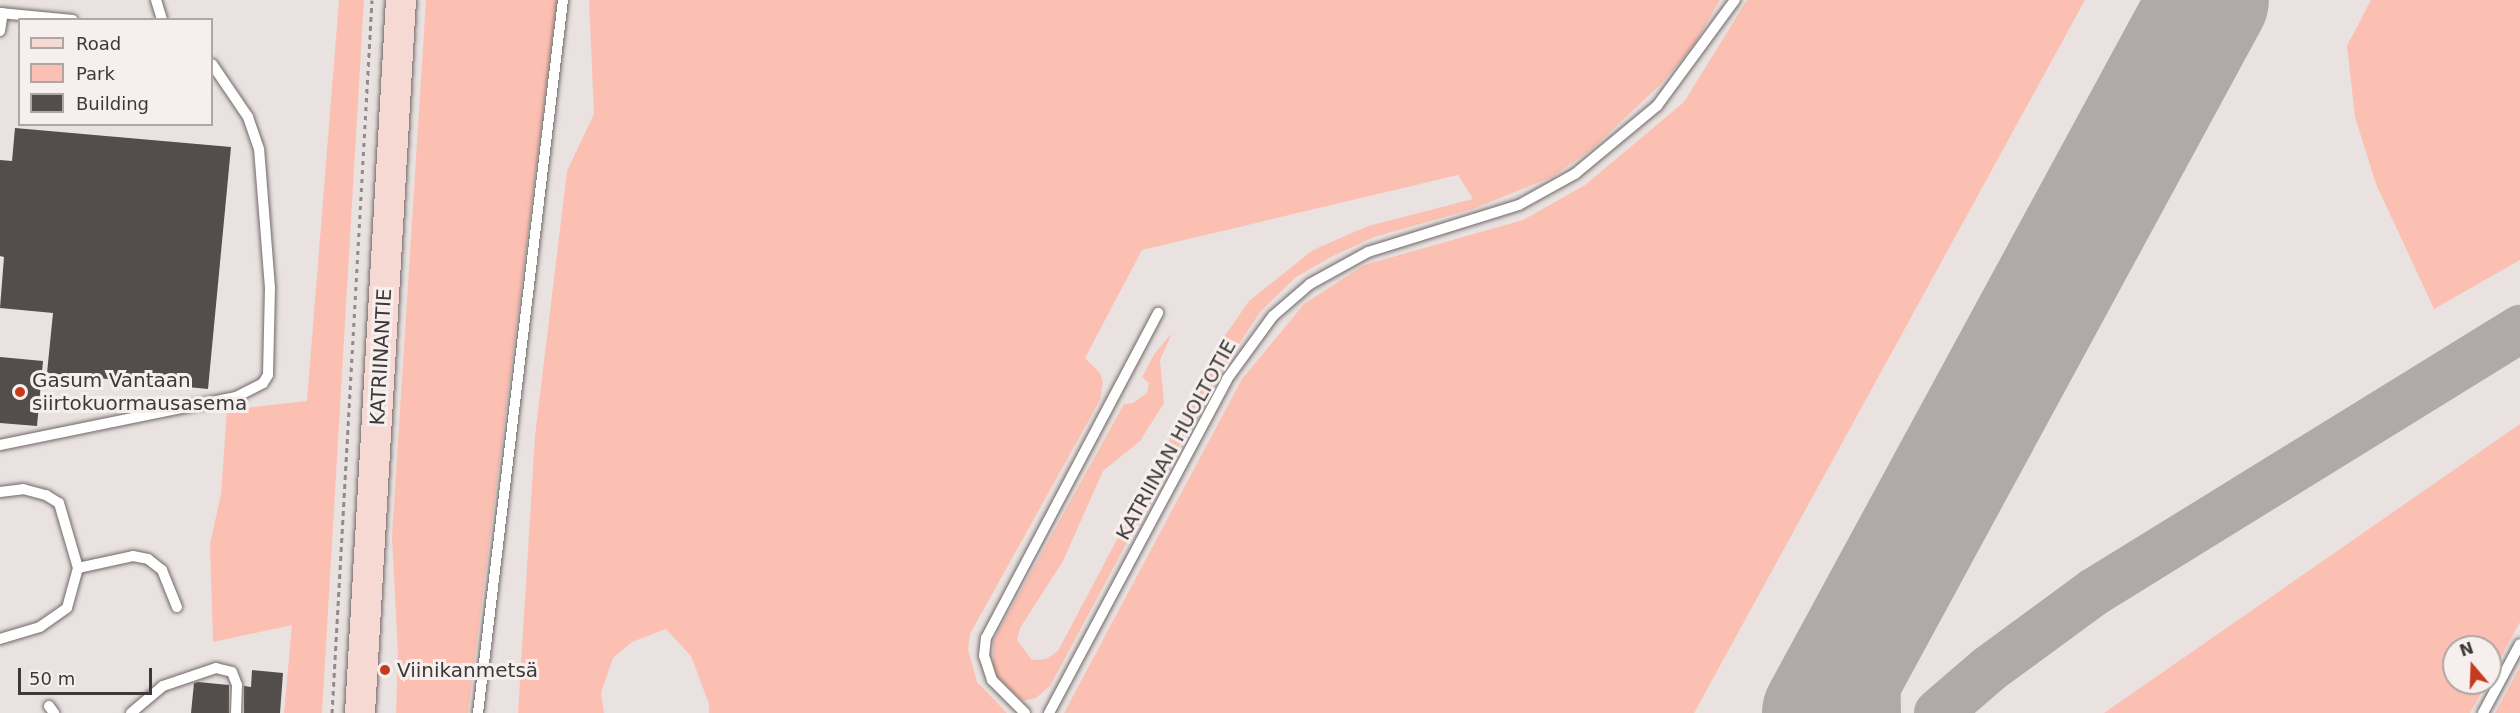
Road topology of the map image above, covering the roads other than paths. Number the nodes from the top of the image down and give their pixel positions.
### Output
1 (156, 0) edge
2 (401, 0) edge
3 (563, 0) edge
4 (1735, 0) edge
5 (1, 13) edge
6 (52, 18) edge
7 (161, 18) edge
8 (0, 31) edge
9 (213, 65) edge
10 (1158, 313) dead end
11 (0, 445) edge
12 (0, 492) edge
13 (78, 568) junction
14 (177, 607) dead end
15 (0, 639) edge
16 (2520, 644) edge
17 (131, 713) edge
18 (236, 713) edge
19 (360, 713) edge
20 (478, 713) edge
21 (1025, 713) edge
22 (1049, 713) edge
23 (2483, 713) edge

1 - 7 lane
2 - 19 main road, KATRIINANTIE
3 - 20 lane
4 - 22 lane, KATRIINAN HUOLTOTIE
5 - 6 lane
5 - 8 lane
9 - 11 lane
10 - 21 lane
12 - 13 lane
13 - 14 lane
13 - 15 lane
16 - 23 lane
17 - 18 lane

